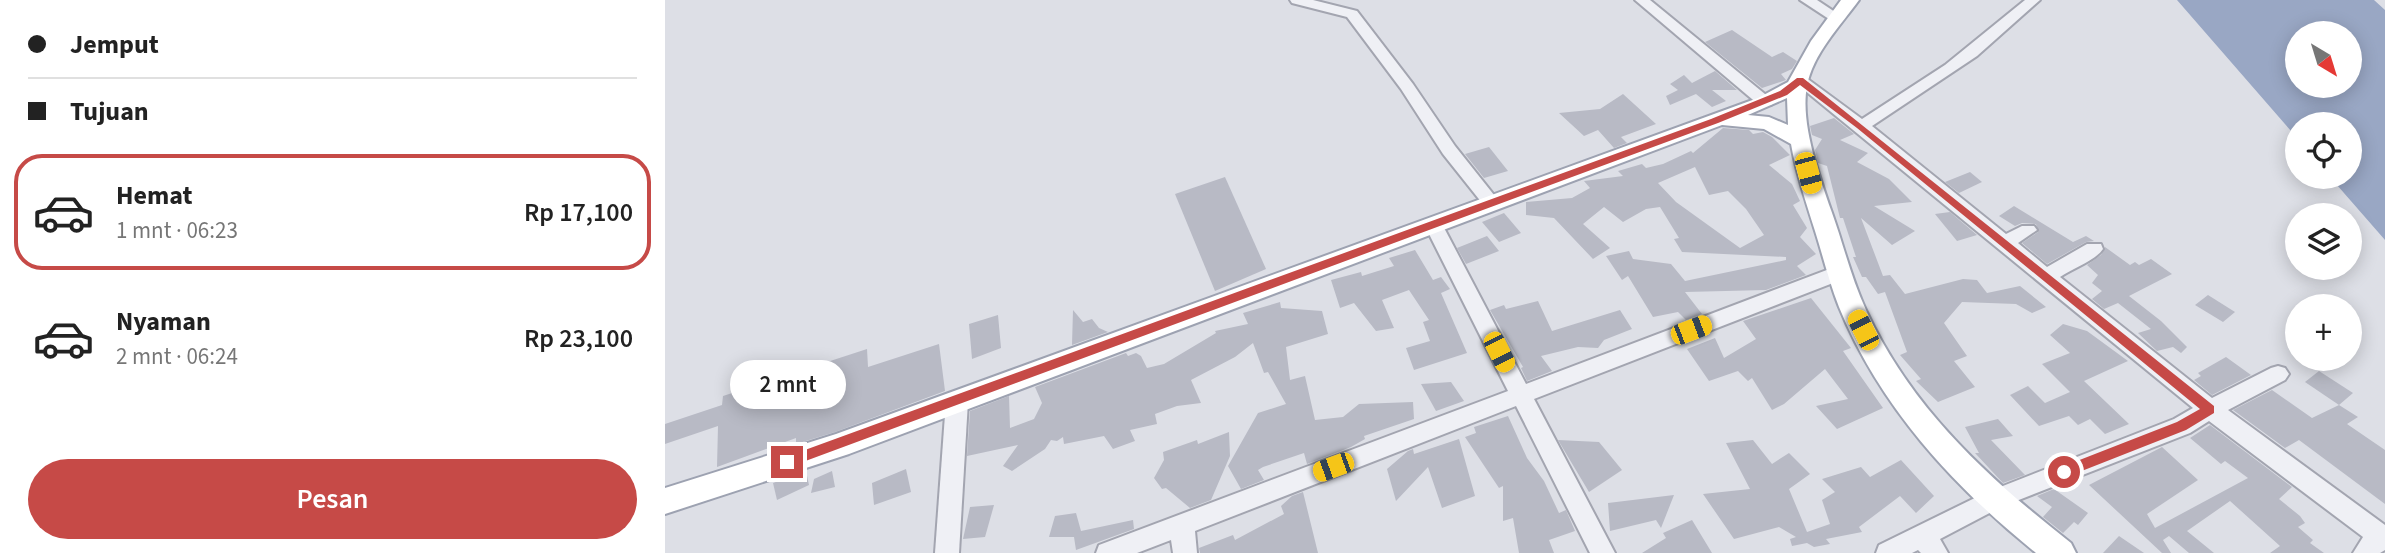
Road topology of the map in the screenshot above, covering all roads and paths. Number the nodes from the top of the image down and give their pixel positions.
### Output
1 (1297, 0) edge
2 (1807, 0) edge
3 (1850, 0) edge
4 (2033, 0) edge
5 (1647, 1) edge
6 (1837, 18) junction
7 (1799, 83) junction
8 (1765, 102) junction
9 (1714, 121) junction
10 (1861, 126) junction
11 (1798, 139) junction
12 (1492, 204) junction
13 (1433, 224) junction
14 (2028, 230) dead end
15 (2004, 243) junction
16 (2094, 249) dead end
17 (1839, 273) junction
18 (2046, 277) junction
19 (2278, 374) dead end
20 (1522, 396) junction
21 (957, 401) junction
22 (2210, 410) junction
23 (1993, 500) junction
24 (665, 501) edge
25 (1182, 524) junction
26 (2377, 542) edge
27 (1929, 545) edge
28 (947, 553) edge
29 (1108, 553) edge
30 (1185, 553) edge
31 (1602, 553) edge
32 (1888, 553) edge
33 (2060, 553) edge

1 - 12 street
2 - 6 street
3 - 6 main road
4 - 10 street
5 - 8 street
6 - 7 main road
7 - 8 main road
7 - 10 street
7 - 11 main road
8 - 9 main road
9 - 11 main road
9 - 12 main road
10 - 15 street
11 - 17 main road
12 - 13 main road
13 - 20 street
13 - 21 main road
14 - 15 street
15 - 18 street
16 - 18 street
17 - 20 street
17 - 23 main road
18 - 22 street
19 - 22 street
20 - 25 street
20 - 31 street
21 - 24 main road
21 - 28 street
22 - 23 street
22 - 26 street
23 - 27 street
23 - 33 main road
25 - 29 street
25 - 30 street
27 - 32 street

